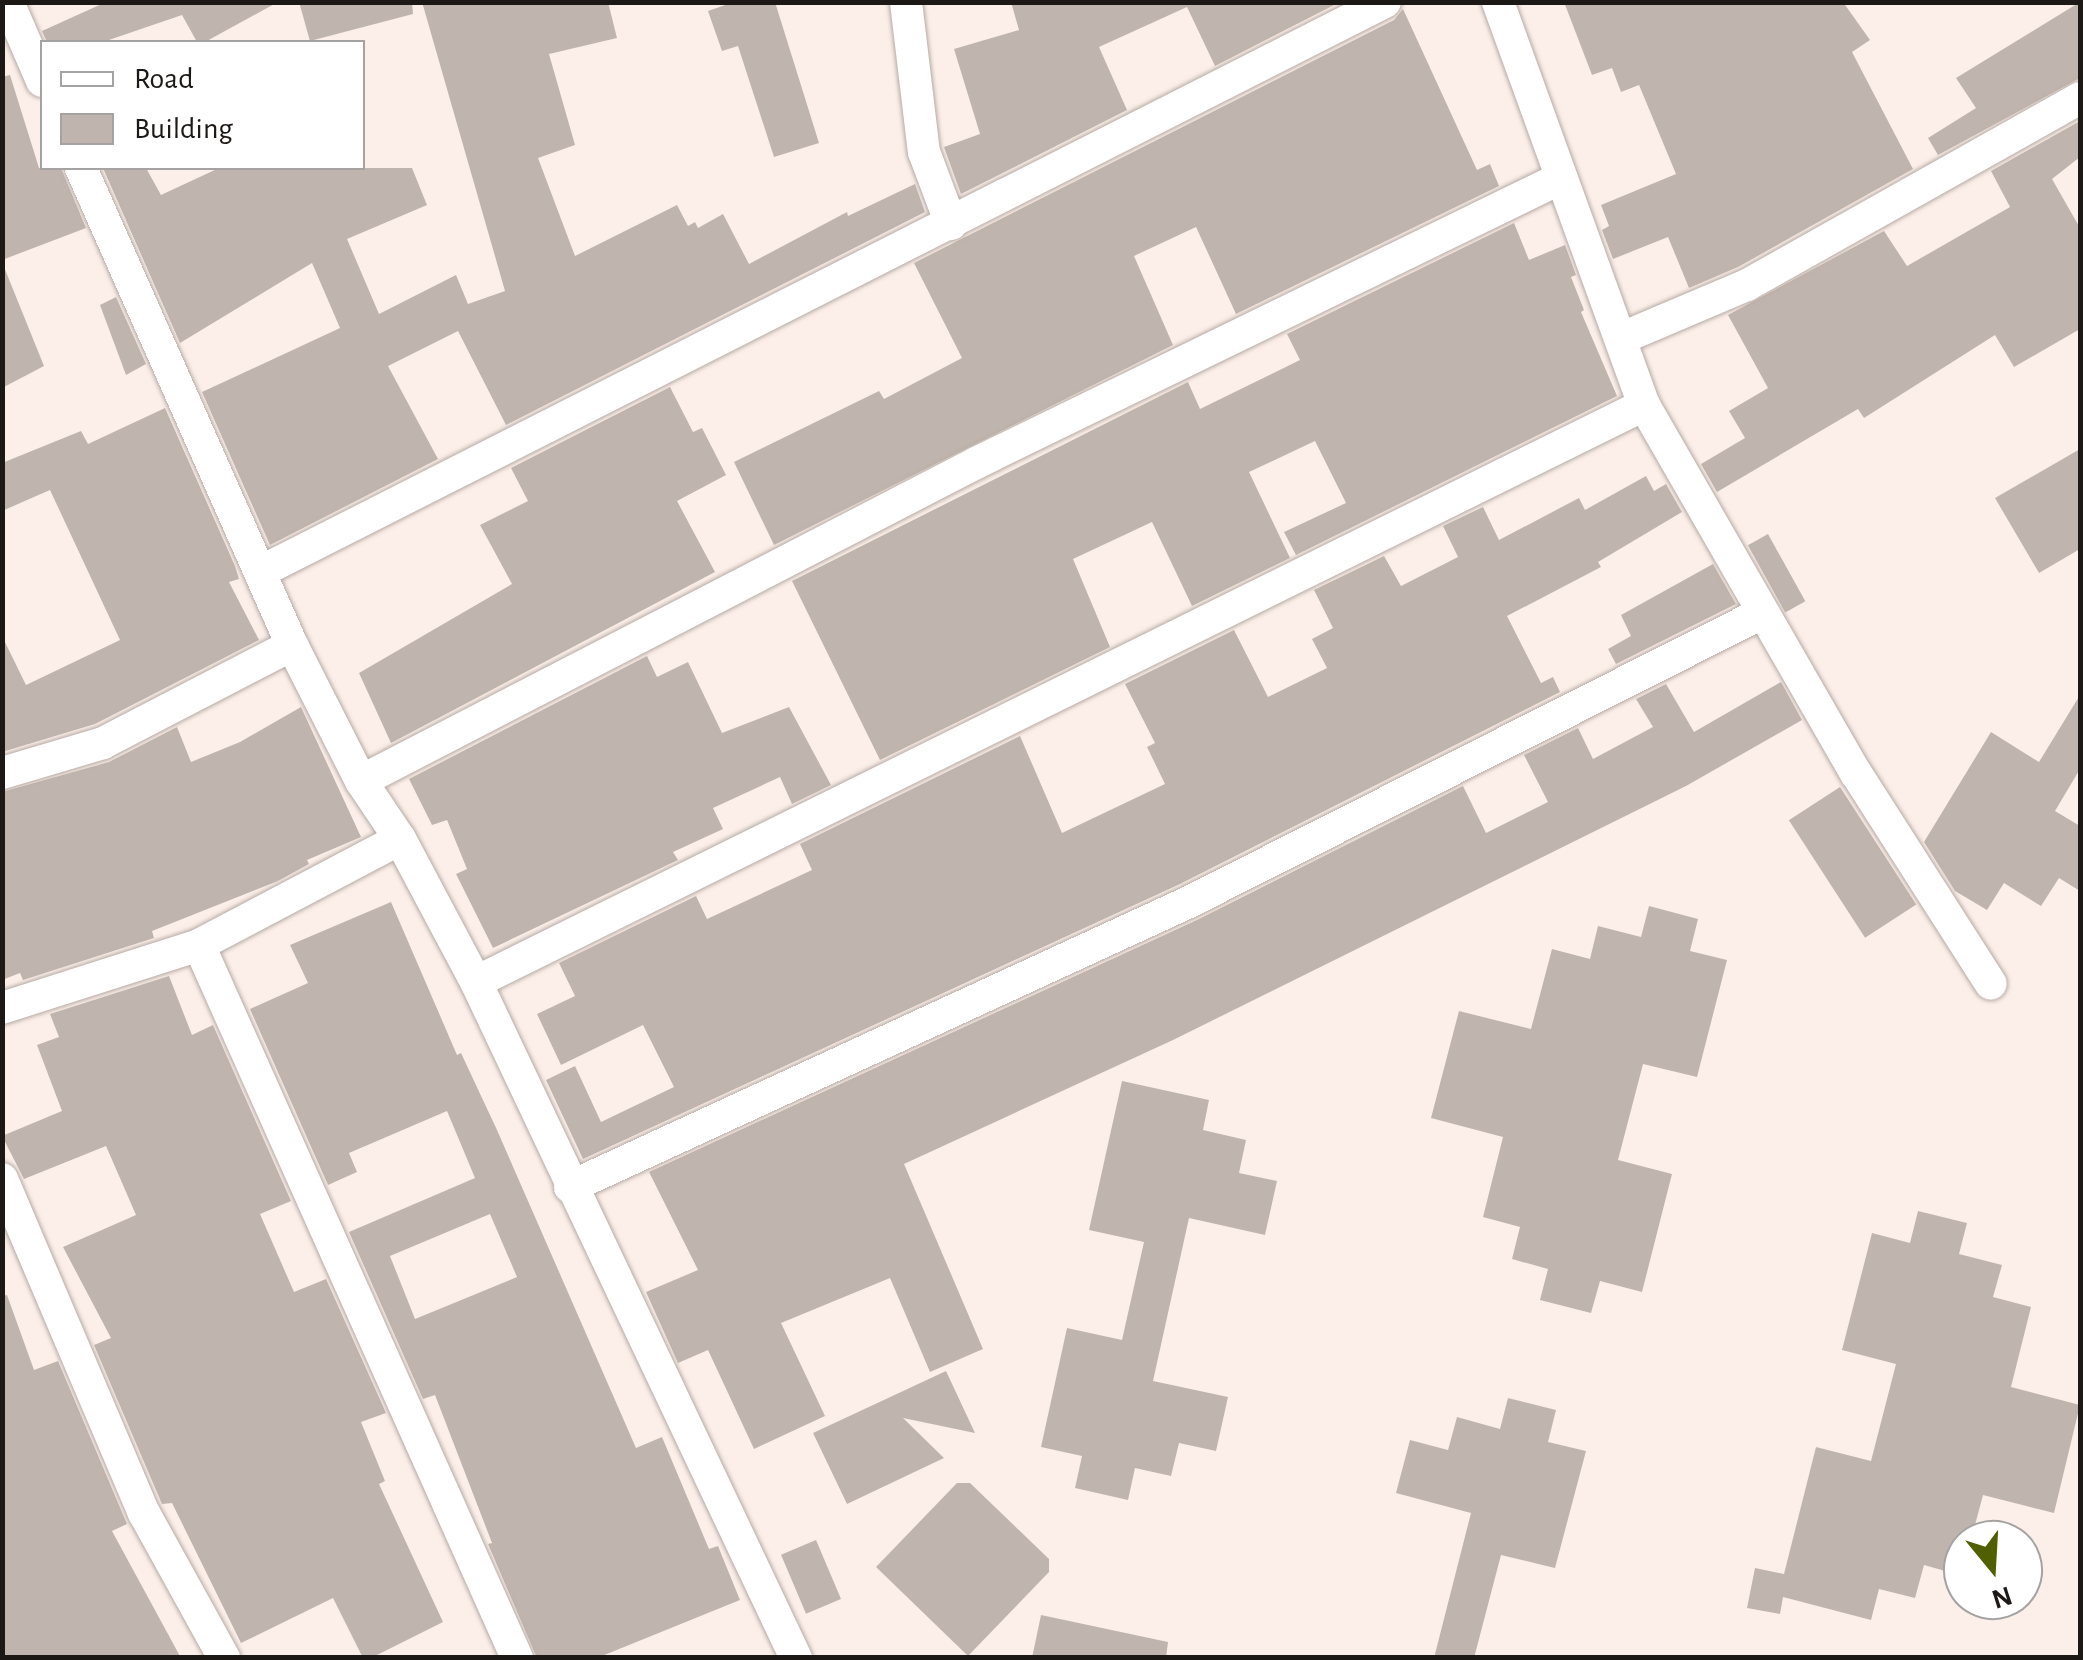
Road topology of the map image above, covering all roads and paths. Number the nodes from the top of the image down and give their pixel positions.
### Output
1 (8, 2) edge
2 (906, 2) edge
3 (1385, 2) edge
4 (1498, 2) edge
5 (40, 76) edge
6 (2080, 98) edge
7 (82, 170) edge
8 (1560, 178) junction
9 (950, 224) junction
10 (1622, 338) junction
11 (1644, 405) junction
12 (260, 572) junction
13 (1762, 613) junction
14 (292, 645) junction
15 (2, 773) edge
16 (361, 781) junction
17 (400, 839) junction
18 (199, 945) junction
19 (476, 982) junction
20 (1991, 984) dead end
21 (2, 1008) edge
22 (2, 1179) edge
23 (570, 1188) junction
24 (224, 1658) edge
25 (517, 1658) edge
26 (796, 1658) edge

1 - 5 street
2 - 9 street
3 - 9 street
4 - 8 street
6 - 10 street
7 - 12 street
8 - 10 street
8 - 16 street
9 - 12 street
10 - 11 street
11 - 13 street
11 - 19 street
12 - 14 street
13 - 20 street
13 - 23 street
14 - 15 street
14 - 16 street
16 - 17 street
17 - 18 street
17 - 19 street
18 - 21 street
18 - 25 street
19 - 23 street
22 - 24 street
23 - 26 street

